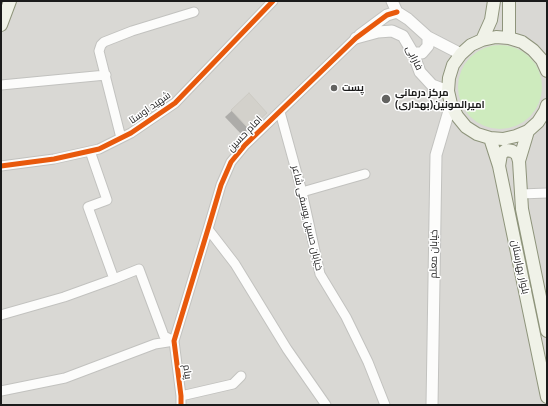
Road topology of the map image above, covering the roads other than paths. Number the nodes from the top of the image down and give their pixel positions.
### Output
1 (10, 1) edge
2 (273, 1) edge
3 (392, 1) edge
4 (494, 1) edge
5 (509, 1) edge
6 (194, 12) dead end
7 (397, 12) junction
8 (1, 24) edge
9 (428, 37) junction
10 (356, 38) junction
11 (509, 38) junction
12 (482, 40) junction
13 (413, 53) junction
14 (460, 54) junction
15 (545, 64) edge
16 (106, 75) junction
17 (1, 85) edge
18 (448, 91) junction
19 (451, 104) junction
20 (546, 109) edge
21 (280, 112) junction
22 (528, 131) junction
23 (121, 138) junction
24 (490, 138) junction
25 (90, 151) junction
26 (520, 161) junction
27 (1, 166) edge
28 (499, 166) junction
29 (365, 174) dead end
30 (302, 192) junction
31 (547, 193) edge
32 (521, 194) junction
33 (208, 229) junction
34 (114, 279) junction
35 (1, 315) edge
36 (547, 331) edge
37 (174, 341) junction
38 (241, 376) dead end
39 (1, 391) edge
40 (547, 397) edge
41 (181, 400) edge
42 (326, 405) edge
43 (385, 405) edge
44 (432, 405) edge

1 - 8 main road
2 - 23 street, شهید اوستا
3 - 7 street, فارابی
4 - 12 main road
5 - 11 main road
6 - 16 street
7 - 9 street, فارابی
7 - 10 street, امام حسین
9 - 13 street
9 - 14 street, فارابی
10 - 13 street, فارابی
10 - 21 street, امام حسین
11 - 12 main road
11 - 15 main road
12 - 14 main road
13 - 18 street, فارابی
14 - 18 main road
16 - 17 street
16 - 23 street
18 - 19 main road
19 - 24 main road
19 - 44 street, خیابان معلم
20 - 22 main road
21 - 30 street, خیابان حسین یوسفی شاعر
21 - 33 street, امام حسین
22 - 24 main road
22 - 26 main road, بلوار بهارستان
23 - 25 street, شهید اوستا
24 - 28 main road, بلوار بهارستان
25 - 27 street, شهید اوستا
25 - 34 street
26 - 28 main road
26 - 32 main road, بلوار بهارستان
28 - 40 main road, بلوار بهارستان
29 - 30 street
30 - 43 street, خیابان حسین یوسفی شاعر
31 - 32 street
32 - 36 main road, بلوار بهارستان
33 - 37 street, امام حسین
33 - 42 street
34 - 35 street
34 - 37 street
37 - 39 street
37 - 41 street, پیام
38 - 41 street

